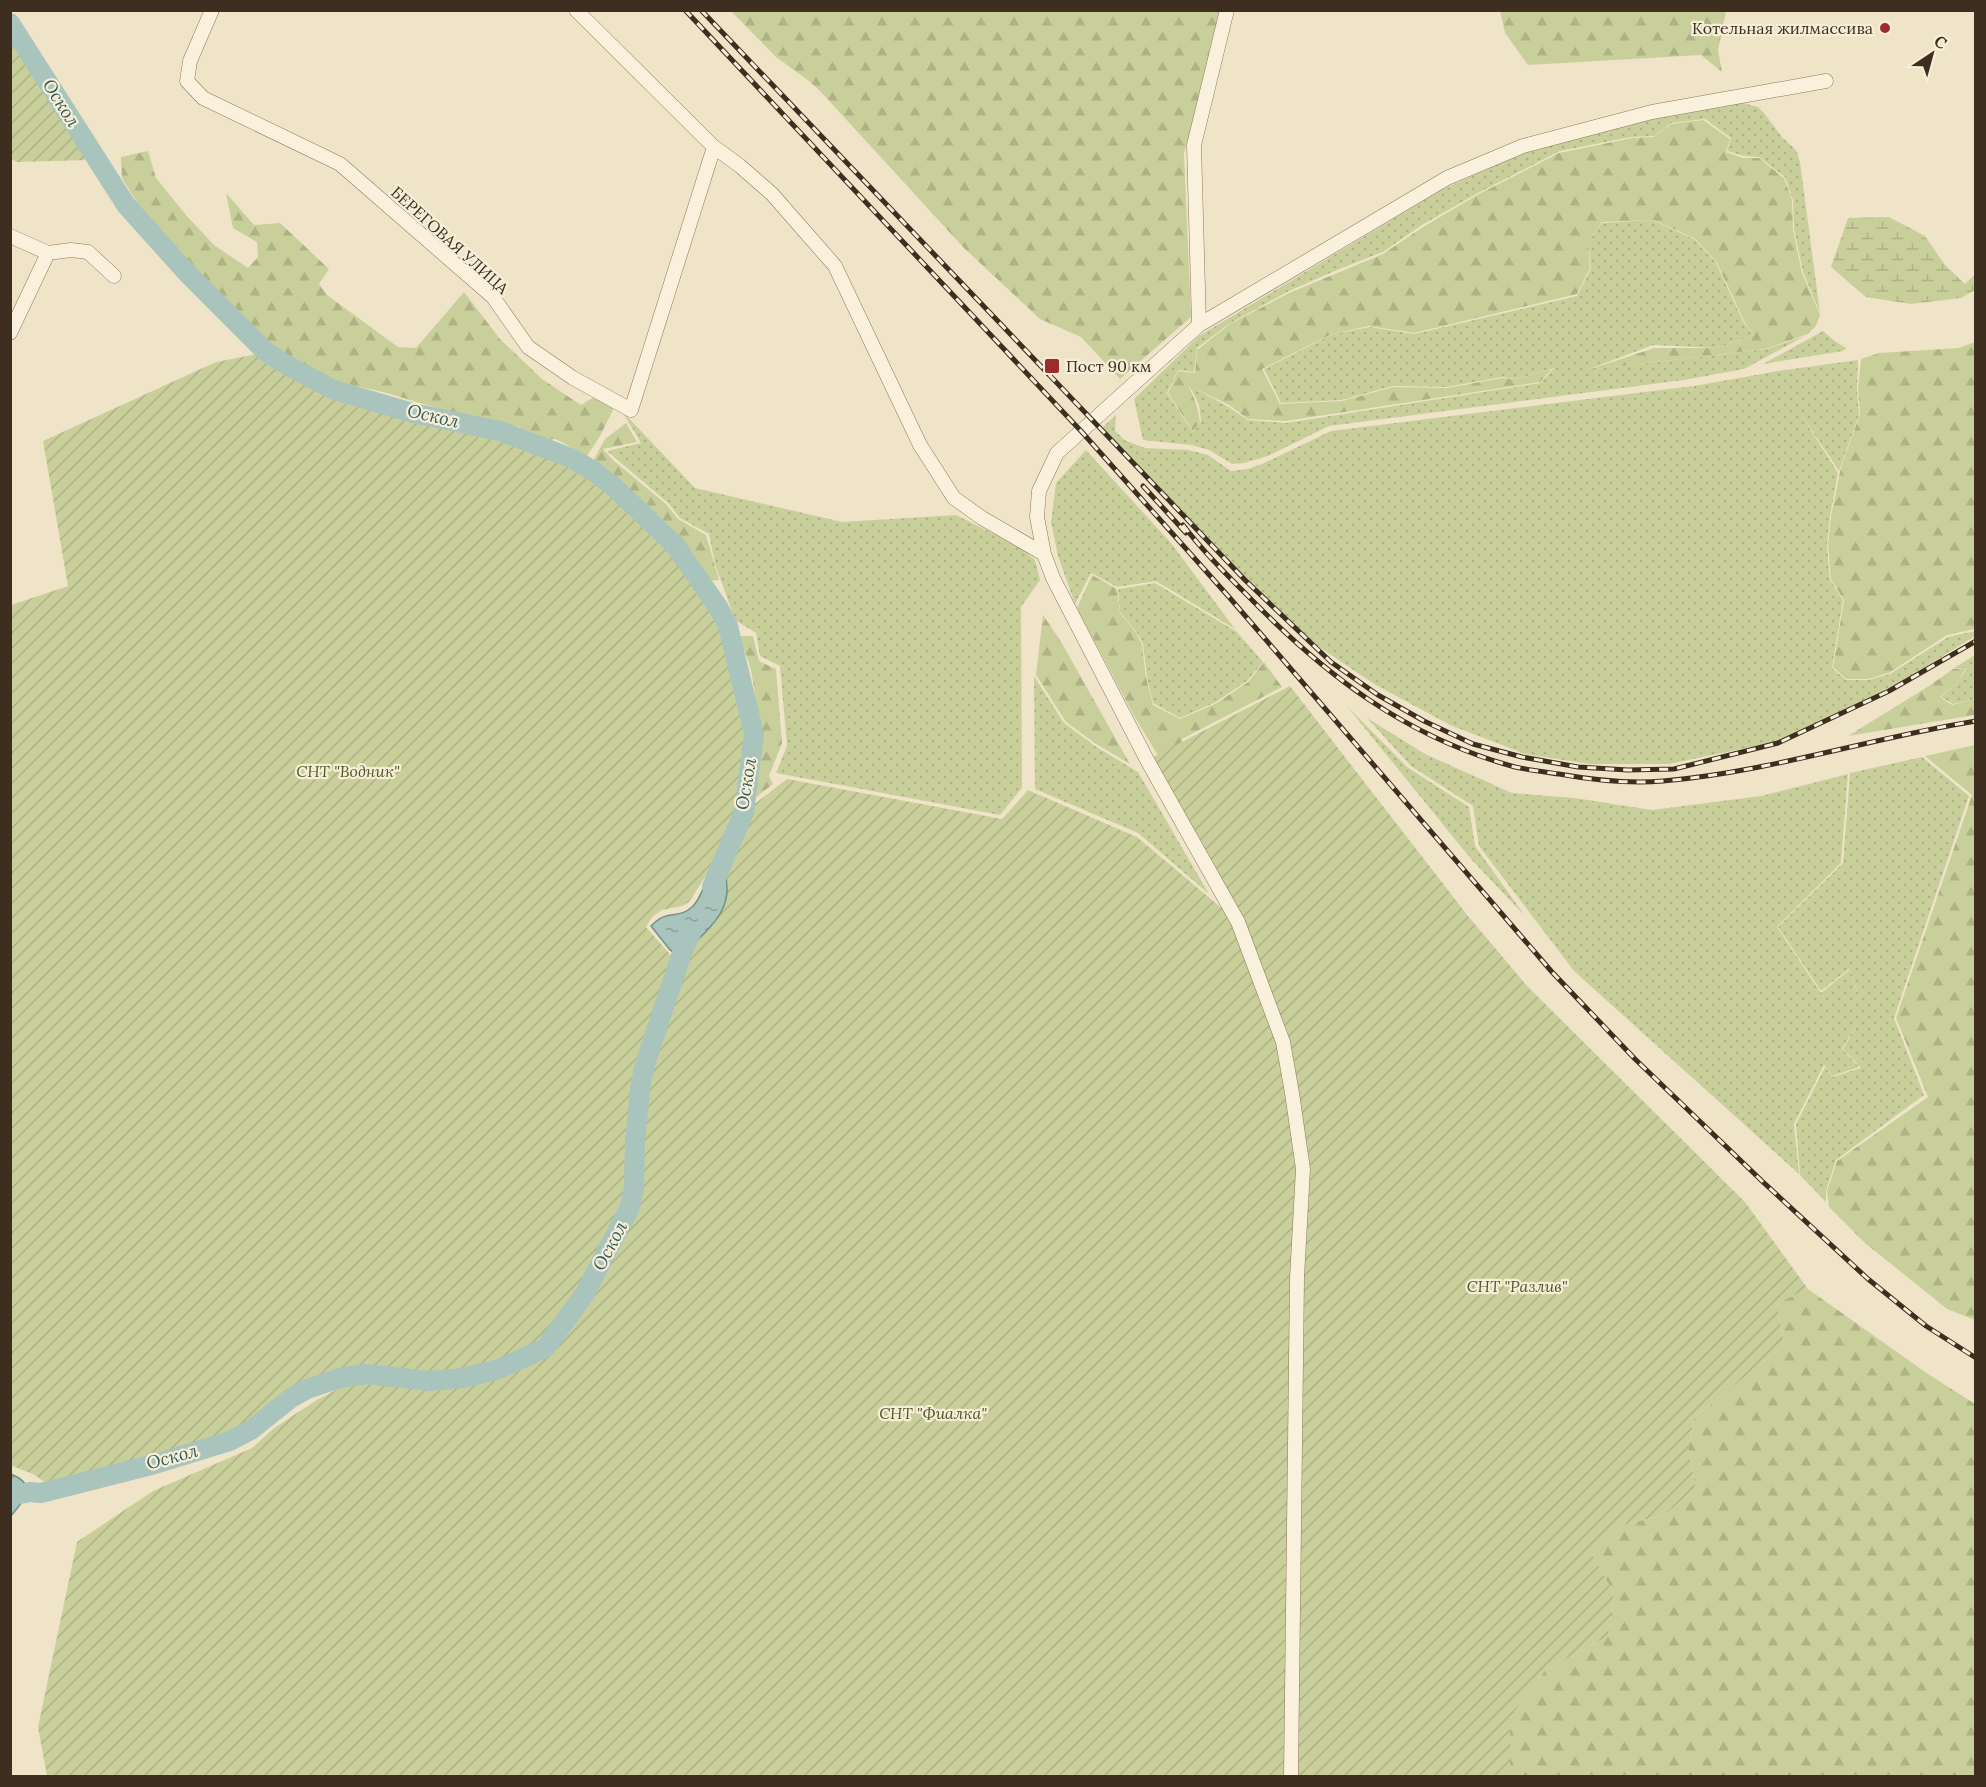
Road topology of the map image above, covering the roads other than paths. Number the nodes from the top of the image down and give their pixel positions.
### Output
1 (212, 10) edge
2 (576, 10) edge
3 (1227, 10) edge
4 (1826, 81) dead end
5 (714, 147) junction
6 (10, 236) edge
7 (48, 253) junction
8 (114, 276) dead end
9 (1199, 325) junction
10 (10, 333) edge
11 (1044, 554) junction
12 (1291, 1776) edge

1 - 5 street, БЕРЕГОВАЯ УЛИЦА
2 - 5 street
3 - 9 street
4 - 9 street
5 - 11 street
6 - 7 street
7 - 8 street
7 - 10 street
9 - 11 street
11 - 12 street

